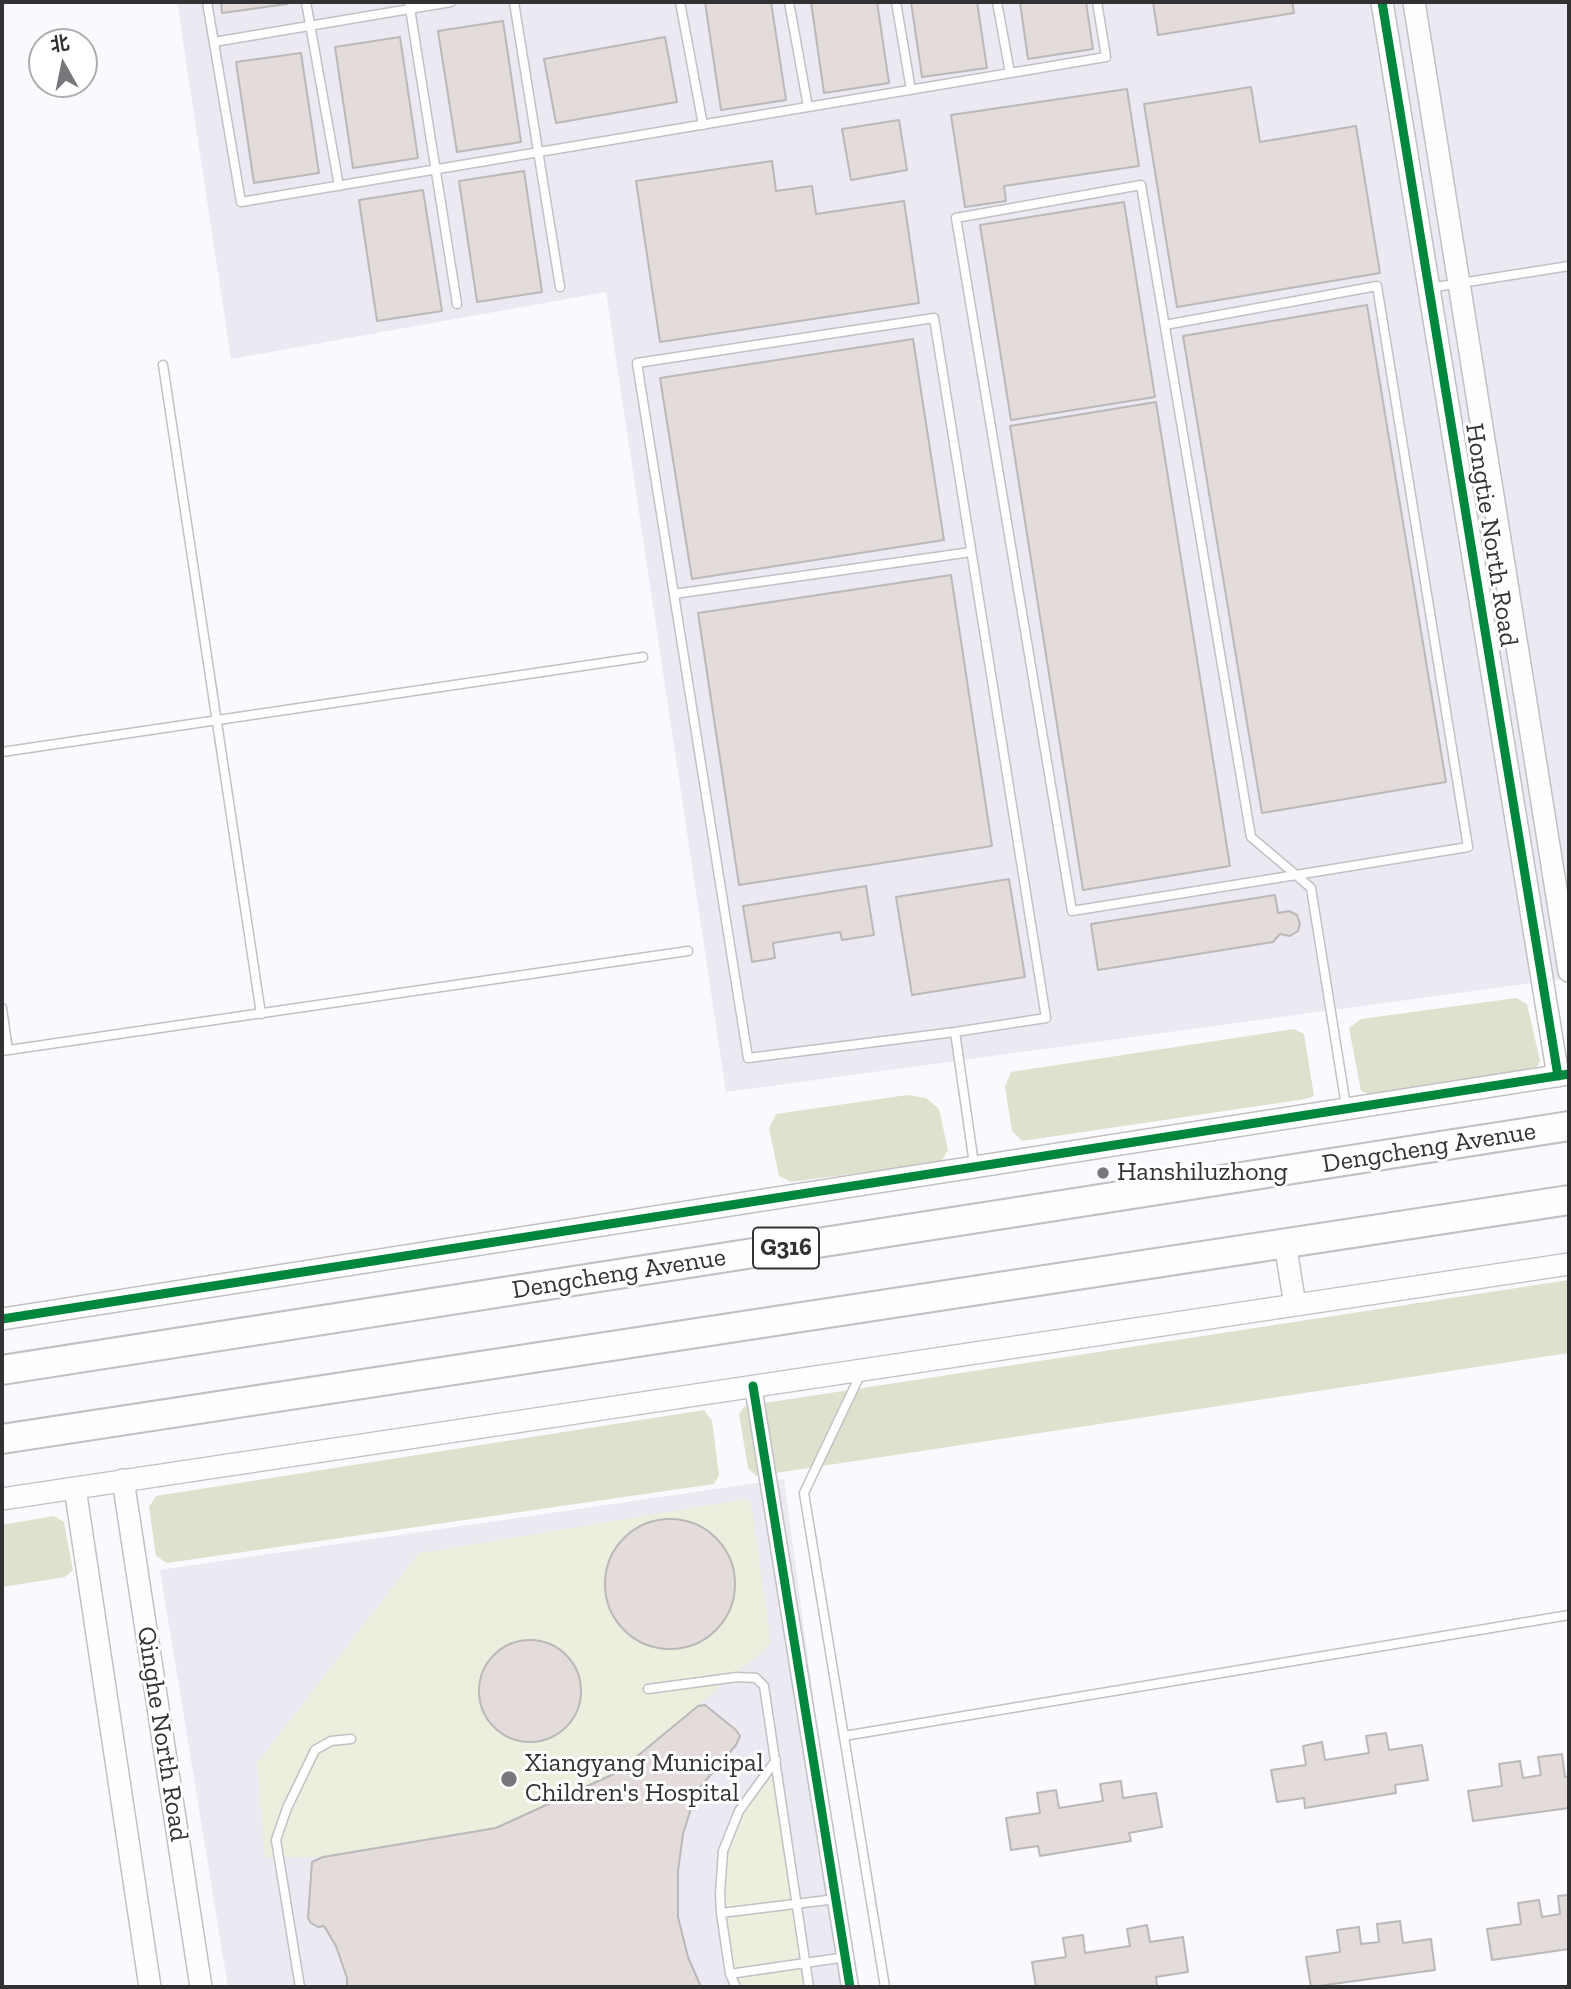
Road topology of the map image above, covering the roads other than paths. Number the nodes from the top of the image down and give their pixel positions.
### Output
1 (207, 2) edge
2 (306, 2) edge
3 (451, 2) edge
4 (514, 2) edge
5 (680, 2) edge
6 (789, 2) edge
7 (895, 2) edge
8 (998, 2) edge
9 (1097, 2) edge
10 (1382, 2) edge
11 (1414, 2) edge
12 (410, 5) edge
13 (310, 25) junction
14 (214, 42) junction
15 (1010, 73) junction
16 (911, 90) junction
17 (808, 107) junction
18 (703, 125) junction
19 (537, 152) junction
20 (436, 169) junction
21 (339, 186) junction
22 (1569, 266) edge
23 (1460, 284) junction
24 (560, 287) dead end
25 (1429, 288) junction
26 (457, 304) dead end
27 (1165, 325) junction
28 (163, 365) dead end
29 (971, 552) junction
30 (674, 594) junction
31 (643, 657) dead end
32 (218, 720) junction
33 (2, 752) edge
34 (1296, 875) junction
35 (688, 951) dead end
36 (1569, 971) edge
37 (2, 1008) edge
38 (261, 1014) junction
39 (954, 1032) junction
40 (5, 1051) edge
41 (1564, 1075) edge
42 (1346, 1109) junction
43 (1569, 1126) edge
44 (975, 1167) junction
45 (1569, 1200) edge
46 (1285, 1243) junction
47 (1569, 1264) edge
48 (1295, 1305) junction
49 (2, 1319) edge
50 (2, 1370) edge
51 (862, 1370) junction
52 (753, 1386) junction
53 (2, 1439) edge
54 (123, 1480) junction
55 (75, 1488) junction
56 (2, 1499) edge
57 (1569, 1615) edge
58 (648, 1689) dead end
59 (844, 1736) junction
60 (351, 1739) dead end
61 (776, 1760) junction
62 (836, 1899) junction
63 (797, 1904) junction
64 (720, 1913) junction
65 (846, 1957) junction
66 (806, 1964) junction
67 (730, 1973) junction
68 (150, 1987) edge
69 (201, 1987) edge
70 (300, 1987) edge
71 (736, 1987) edge
72 (810, 1987) edge
73 (850, 1987) edge
74 (885, 1987) edge

1 - 14 lane
2 - 13 lane
3 - 12 lane
4 - 19 lane
5 - 18 lane
6 - 17 lane
7 - 16 lane
8 - 15 lane
9 - 15 lane
10 - 25 street, Hongtie North Road
11 - 23 street, Hongtie North Road
12 - 13 lane
12 - 20 lane
13 - 14 lane
13 - 21 lane
14 - 21 lane
15 - 16 lane
16 - 17 lane
17 - 18 lane
18 - 19 lane
19 - 20 lane
19 - 24 lane
20 - 21 lane
20 - 26 lane
22 - 23 lane
23 - 25 lane
23 - 36 street, Hongtie North Road
25 - 41 street, Hongtie North Road
27 - 34 lane
27 - 34 lane
27 - 34 lane
28 - 32 lane
29 - 30 lane
29 - 30 lane
29 - 39 lane
30 - 39 lane
31 - 32 lane
32 - 33 lane
32 - 38 lane
34 - 42 lane
35 - 38 lane
37 - 40 lane
38 - 40 lane
39 - 44 lane
41 - 42 street
42 - 44 street
43 - 50 highway, Dengcheng Avenue / G316
44 - 49 street
45 - 46 highway
46 - 48 street
46 - 53 highway
47 - 48 street
48 - 51 street
51 - 52 street
51 - 59 lane
52 - 54 street
52 - 62 street
54 - 55 street
54 - 69 street, Qinghe North Road
55 - 56 street
55 - 68 street, Qinghe North Road
57 - 59 lane
58 - 61 lane
59 - 74 lane
60 - 70 lane
61 - 63 lane
61 - 64 lane
62 - 63 lane
62 - 65 street
63 - 64 lane
63 - 66 lane
64 - 67 lane
65 - 66 lane
65 - 73 street
66 - 67 lane
66 - 72 lane
67 - 71 lane

